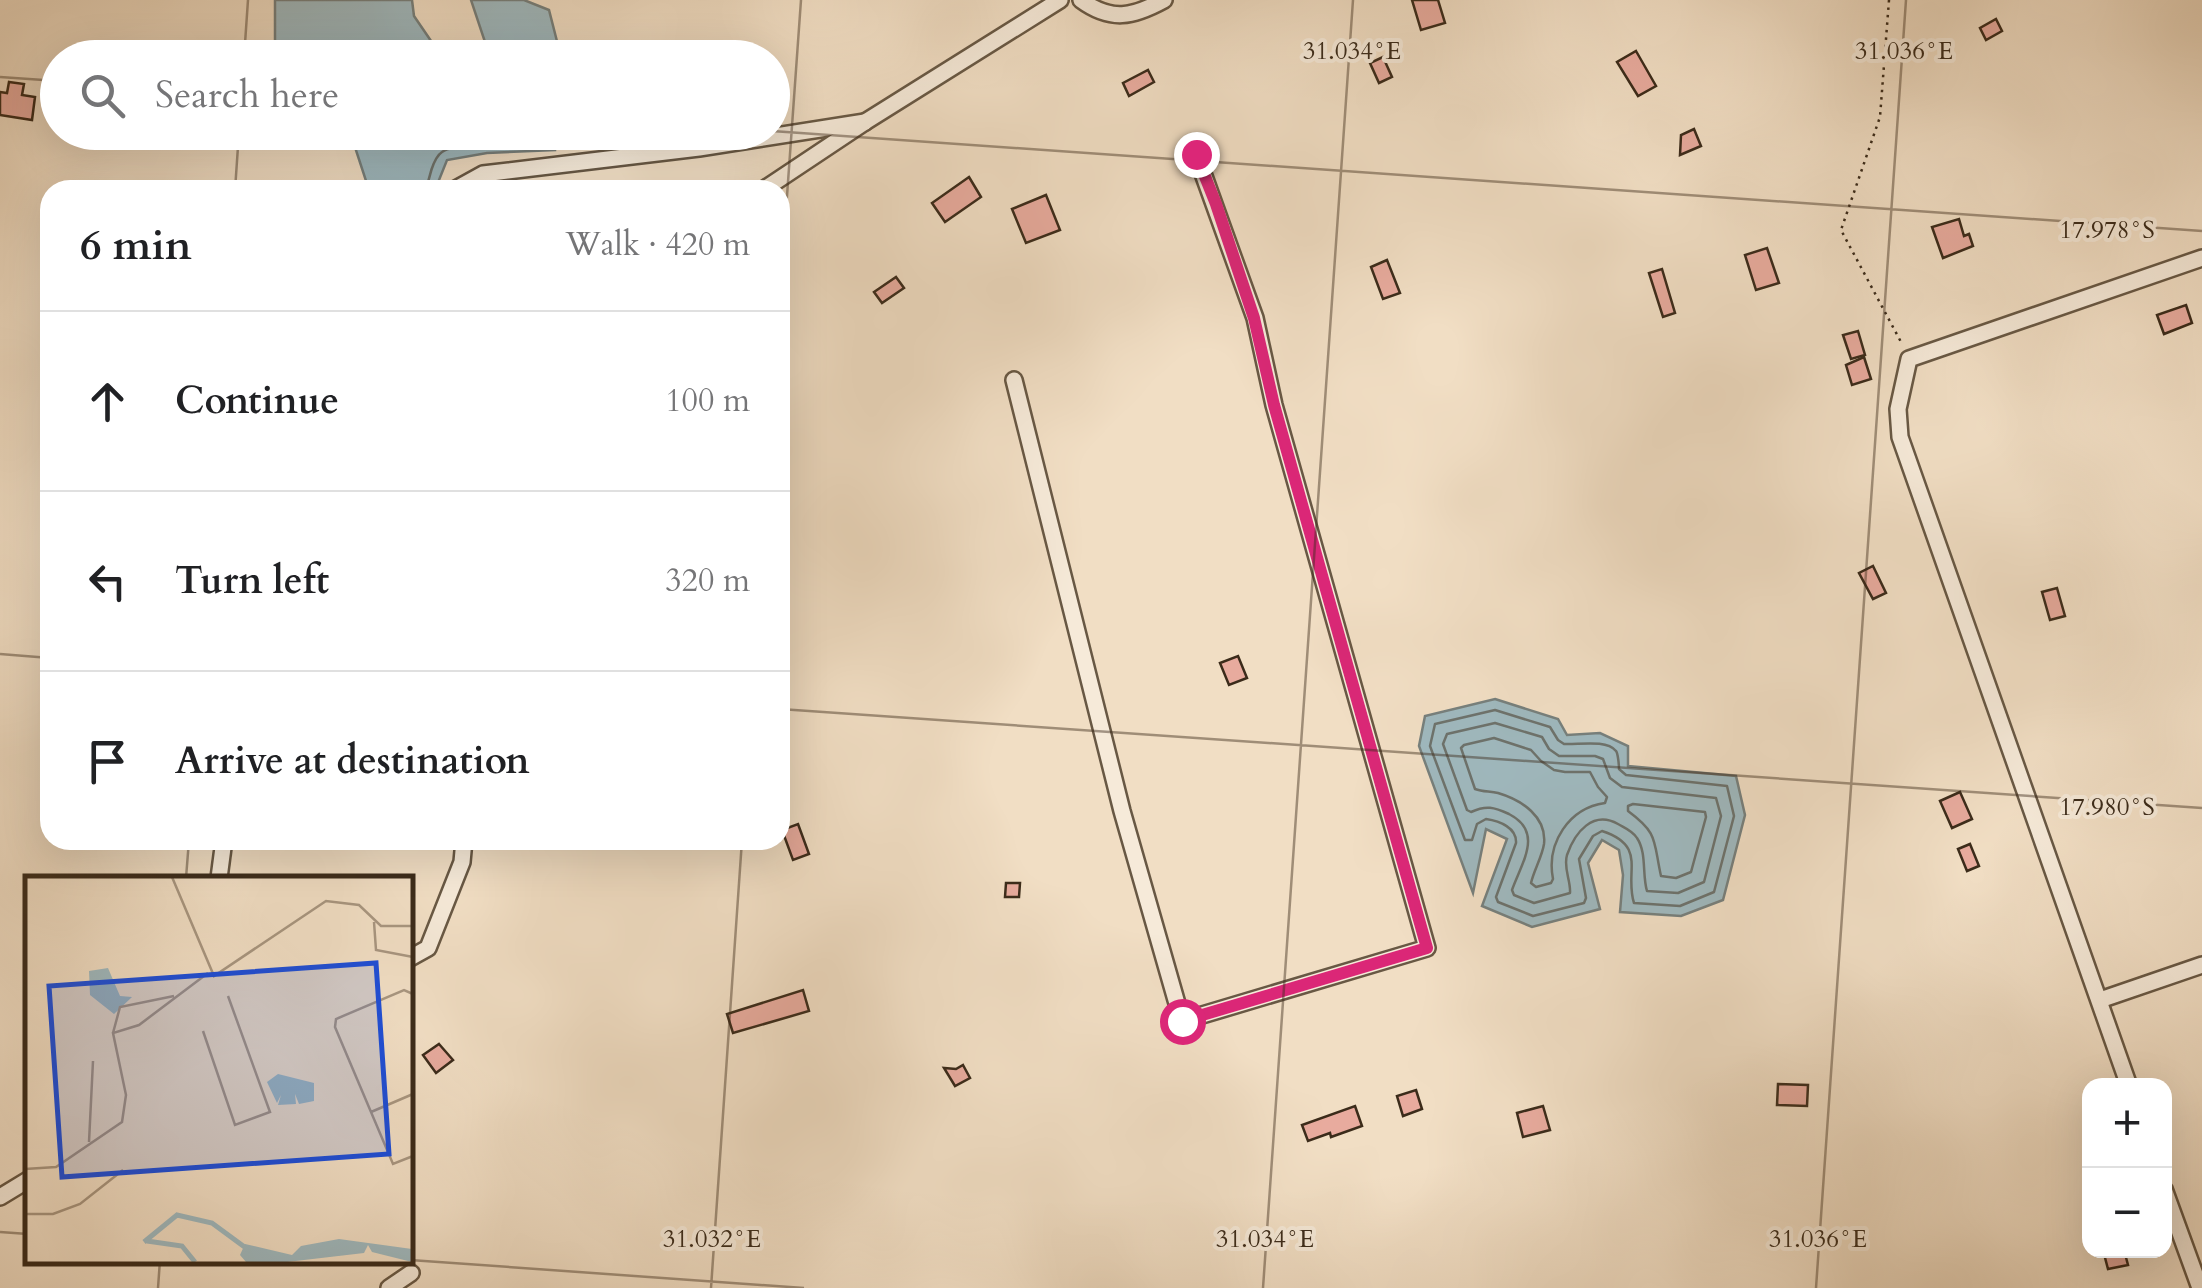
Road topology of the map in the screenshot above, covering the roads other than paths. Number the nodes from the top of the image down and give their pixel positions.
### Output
1 (1060, 0) edge
2 (1081, 0) edge
3 (1164, 0) edge
4 (865, 122) junction
5 (790, 134) edge
6 (682, 150) edge
7 (1196, 154) dead end
8 (472, 180) edge
9 (778, 180) edge
10 (2202, 258) edge
11 (1014, 380) dead end
12 (223, 850) edge
13 (463, 850) edge
14 (220, 876) edge
15 (412, 957) edge
16 (2202, 966) edge
17 (2100, 1000) junction
18 (2126, 1078) edge
19 (25, 1182) edge
20 (0, 1197) edge
21 (2172, 1211) edge
22 (411, 1273) dead end
23 (389, 1288) edge
24 (2200, 1288) edge

1 - 4 street
2 - 3 street
4 - 5 street
4 - 9 street
6 - 8 street
7 - 11 street
10 - 17 street
12 - 14 street
13 - 15 street
16 - 17 street
17 - 18 street
19 - 20 street
21 - 24 street
22 - 23 street

